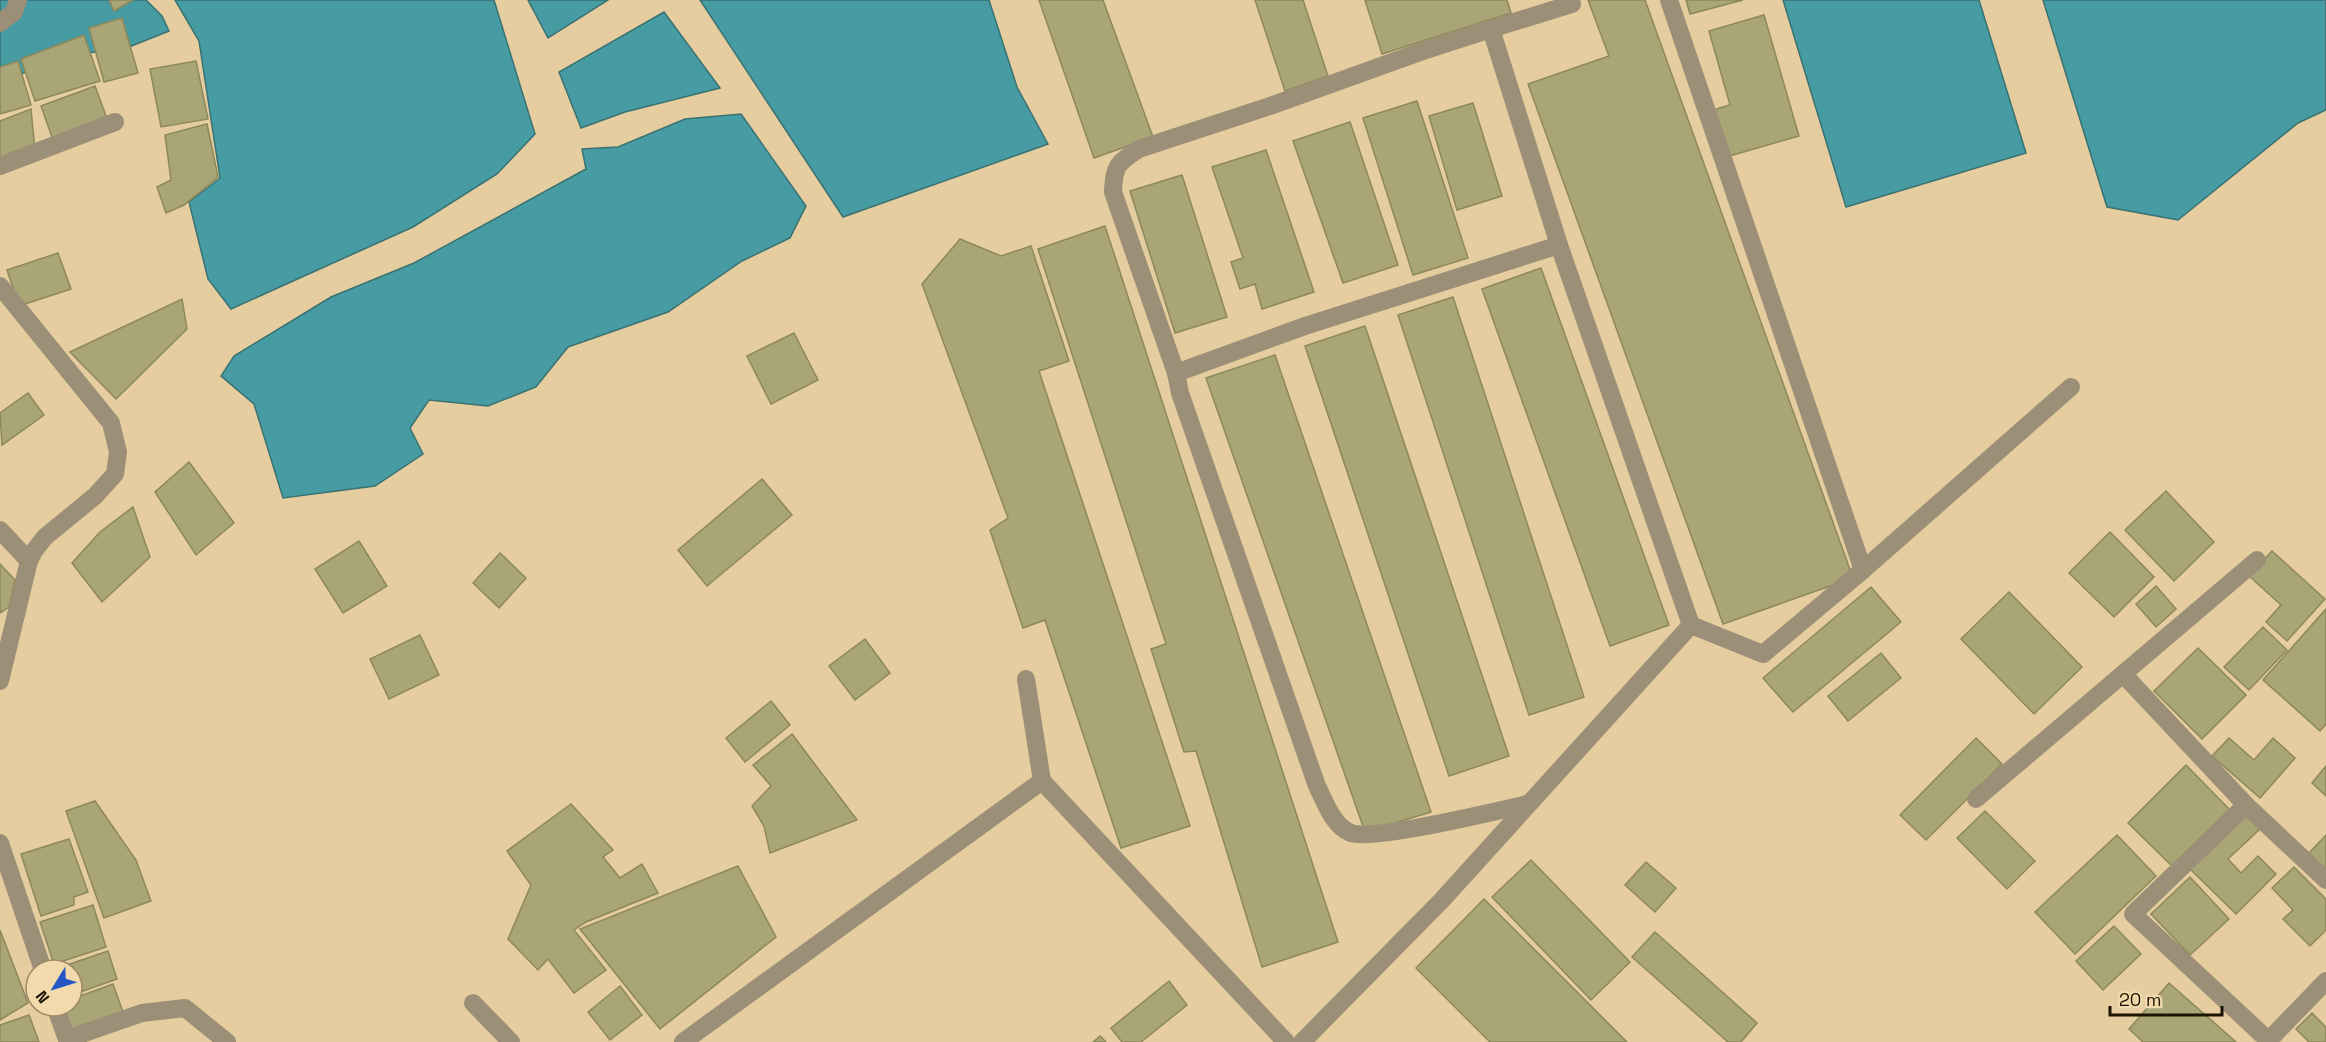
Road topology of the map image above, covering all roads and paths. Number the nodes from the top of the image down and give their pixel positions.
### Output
1 (18, 0) edge
2 (1669, 0) edge
3 (1572, 4) dead end
4 (0, 23) edge
5 (1491, 29) junction
6 (116, 122) dead end
7 (0, 166) edge
8 (1559, 245) junction
9 (0, 286) edge
10 (1176, 373) junction
11 (2071, 387) dead end
12 (0, 530) edge
13 (2257, 560) dead end
14 (29, 561) junction
15 (1863, 570) junction
16 (1691, 625) junction
17 (2123, 674) junction
18 (1026, 679) dead end
19 (0, 681) edge
20 (1042, 781) junction
21 (1976, 800) dead end
22 (1528, 804) junction
23 (2246, 805) junction
24 (0, 843) edge
25 (2326, 880) edge
26 (39, 958) edge
27 (2326, 981) edge
28 (473, 1003) dead end
29 (59, 1018) edge
30 (67, 1041) edge
31 (2269, 1041) edge
32 (227, 1042) edge
33 (511, 1042) edge
34 (683, 1042) edge
35 (1286, 1042) edge
36 (1302, 1042) edge

1 - 4 street
2 - 15 street
3 - 5 street
5 - 8 street
5 - 10 street
6 - 7 street
8 - 10 street
8 - 16 street
9 - 14 street
10 - 22 street
11 - 15 street
12 - 14 street
13 - 17 street
14 - 19 street
15 - 16 street
16 - 22 street
17 - 21 street
17 - 23 street
18 - 20 street
20 - 34 street
20 - 35 street
22 - 36 street
23 - 25 street
23 - 31 street
24 - 26 street
27 - 31 street
28 - 33 street
29 - 30 street
30 - 32 street

